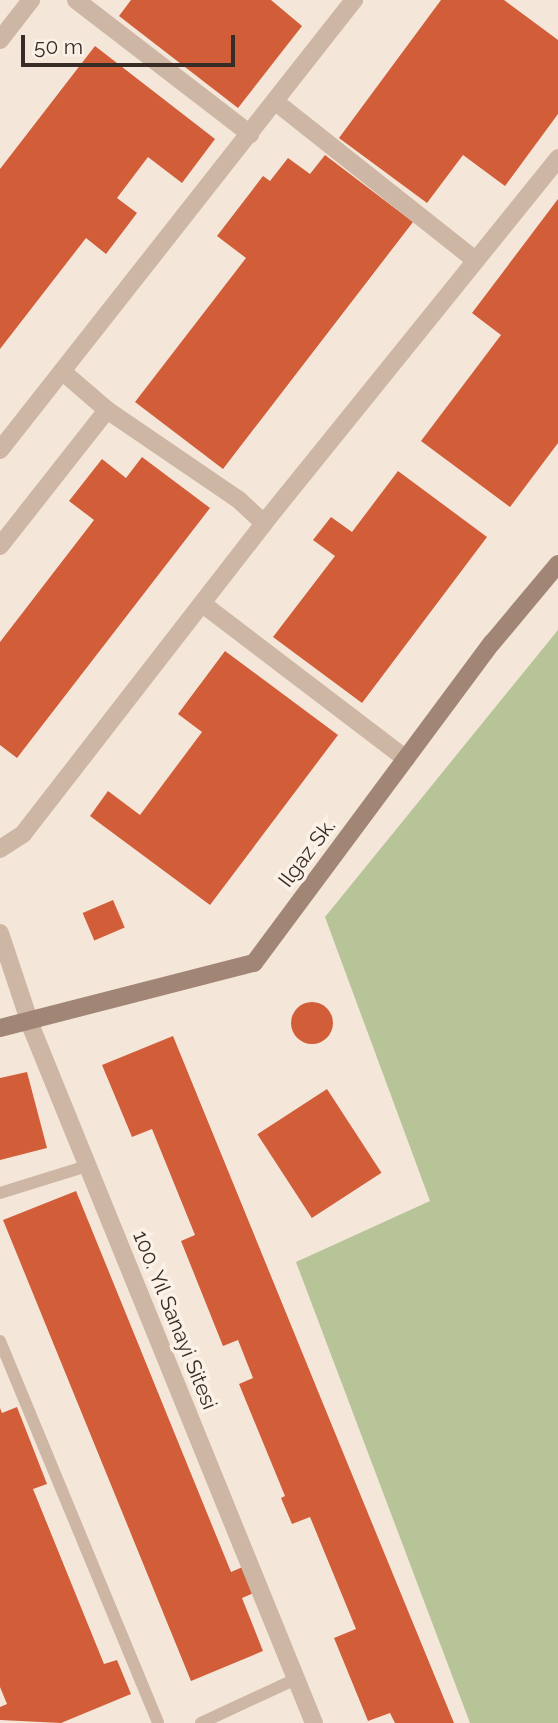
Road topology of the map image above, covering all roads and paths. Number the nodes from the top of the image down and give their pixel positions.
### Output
1 (31, 0) edge
2 (76, 0) edge
3 (354, 0) edge
4 (0, 40) edge
5 (277, 103) junction
6 (250, 134) junction
7 (558, 158) edge
8 (474, 259) junction
9 (64, 372) junction
10 (107, 410) junction
11 (0, 450) edge
12 (264, 523) junction
13 (0, 546) edge
14 (558, 564) edge
15 (204, 605) junction
16 (406, 759) junction
17 (0, 849) edge
18 (0, 933) edge
19 (29, 1020) junction
20 (0, 1028) edge
21 (87, 1166) junction
22 (0, 1193) edge
23 (0, 1341) edge
24 (296, 1679) junction
25 (158, 1723) edge
26 (201, 1723) edge
27 (314, 1723) edge

1 - 4 street
2 - 6 street
3 - 5 street
5 - 6 street
5 - 8 street
6 - 9 street
7 - 8 street
8 - 12 street
9 - 10 street
9 - 11 street
10 - 12 street
10 - 13 street
12 - 15 street
14 - 16 street, Ilgaz Sk.
15 - 16 street
15 - 17 street
16 - 19 street, Ilgaz Sk.
18 - 19 street, 100. Yıl Sanayi Sitesi
19 - 20 street, Ilgaz Sk.
19 - 21 street, 100. Yıl Sanayi Sitesi
21 - 22 lane
21 - 24 street, 100. Yıl Sanayi Sitesi
23 - 25 lane
24 - 26 lane
24 - 27 street, 100. Yıl Sanayi Sitesi

